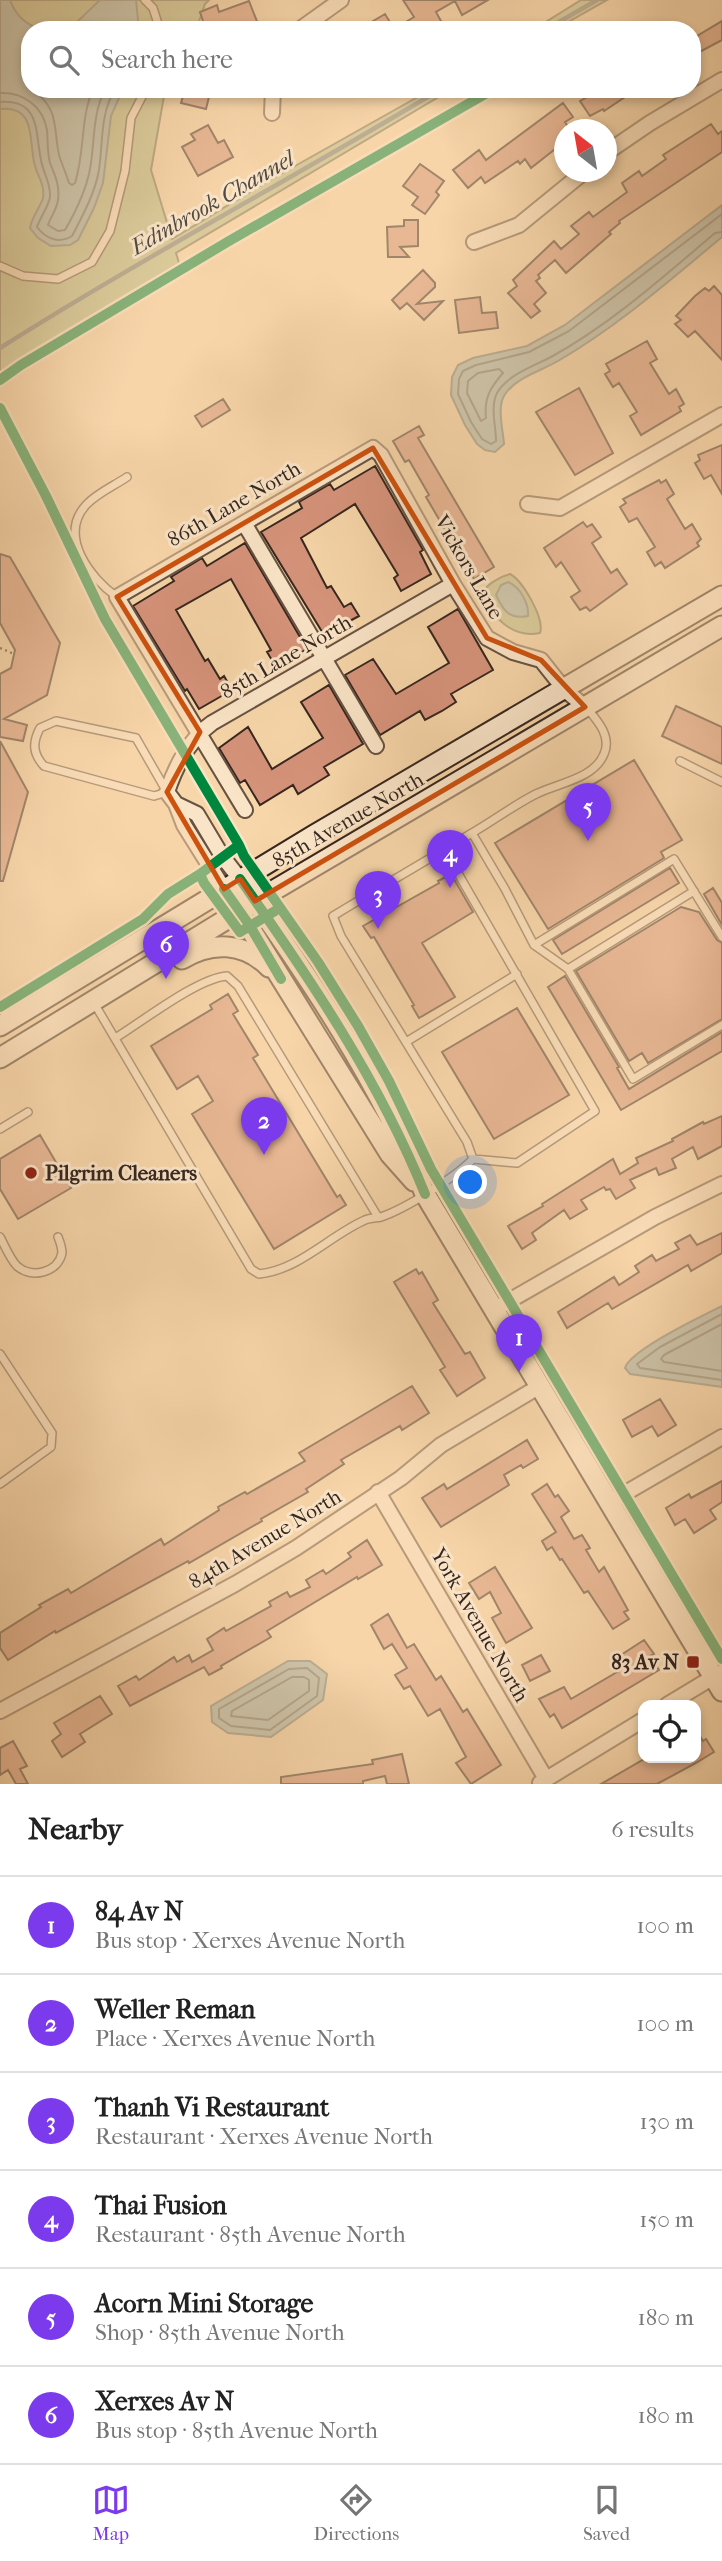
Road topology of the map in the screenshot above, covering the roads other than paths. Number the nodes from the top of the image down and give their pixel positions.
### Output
1 (145, 0) edge
2 (341, 0) edge
3 (157, 21) edge
4 (312, 21) edge
5 (722, 80) edge
6 (701, 93) edge
7 (141, 98) edge
8 (273, 98) edge
9 (692, 98) edge
10 (272, 113) dead end
11 (617, 146) edge
12 (572, 182) edge
13 (474, 242) dead end
14 (0, 266) edge
15 (722, 415) edge
16 (373, 448) joint
17 (127, 477) dead end
18 (528, 504) dead end
19 (244, 523) junction
20 (453, 584) junction
21 (722, 596) edge
22 (117, 597) junction
23 (722, 626) edge
24 (326, 659) junction
25 (564, 689) junction
26 (585, 707) junction
27 (200, 732) junction
28 (376, 746) dead end
29 (680, 761) dead end
30 (722, 782) edge
31 (172, 798) junction
32 (245, 810) dead end
33 (472, 833) junction
34 (444, 849) junction
35 (232, 884) junction
36 (694, 891) junction
37 (248, 906) junction
38 (722, 937) edge
39 (534, 946) junction
40 (568, 969) junction
41 (517, 974) junction
42 (281, 979) junction
43 (93, 1001) junction
44 (722, 1025) edge
45 (0, 1026) edge
46 (117, 1037) junction
47 (405, 1042) junction
48 (0, 1058) edge
49 (28, 1112) dead end
50 (0, 1129) edge
51 (474, 1159) junction
52 (722, 1184) edge
53 (425, 1194) junction
54 (378, 1217) junction
55 (0, 1237) edge
56 (58, 1237) dead end
57 (495, 1309) junction
58 (0, 1354) edge
59 (541, 1386) junction
60 (722, 1437) edge
61 (0, 1484) edge
62 (378, 1492) junction
63 (610, 1503) junction
64 (719, 1680) edge
65 (677, 1700) edge
66 (0, 1711) edge
67 (638, 1723) edge
68 (542, 1782) edge

1 - 3 lane
2 - 4 street
5 - 6 street
7 - 14 lane
8 - 10 street
9 - 11 street
12 - 13 street
15 - 18 street
16 - 19 street, 86th Lane North
16 - 20 street, Vickors Lane
17 - 22 lane
19 - 22 street, 86th Lane North
19 - 24 street
20 - 24 street, 85th Lane North
20 - 25 street, Vickors Lane
21 - 25 main road, 85th Avenue North
22 - 27 street
23 - 26 main road, 85th Avenue North
24 - 27 street, 85th Lane North
24 - 28 street
25 - 26 street, Vickors Lane
25 - 35 main road, 85th Avenue North
26 - 33 lane
26 - 37 main road, 85th Avenue North
27 - 31 street, 85th Lane North
27 - 32 street
29 - 30 lane
31 - 31 lane
31 - 35 street
33 - 34 lane
33 - 39 lane
34 - 41 lane
34 - 47 lane
35 - 37 main road
35 - 45 main road, 85th Avenue North
36 - 38 lane
36 - 39 lane
36 - 40 lane
37 - 42 main road
37 - 43 main road, 85th Avenue North
37 - 53 main road
39 - 40 lane
40 - 44 lane
41 - 47 lane
41 - 51 lane
42 - 43 main road
42 - 53 main road
43 - 46 lane
43 - 48 main road, 85th Avenue North
46 - 54 lane
46 - 54 lane
47 - 51 lane
49 - 50 lane
51 - 53 lane
52 - 57 street
53 - 54 lane
53 - 57 main road
55 - 56 lane
57 - 59 main road
58 - 61 lane
59 - 62 street, 84th Avenue North
59 - 63 main road
60 - 63 street
62 - 66 street, 84th Avenue North
62 - 68 street, York Avenue North
63 - 64 main road
64 - 65 street
67 - 68 street

